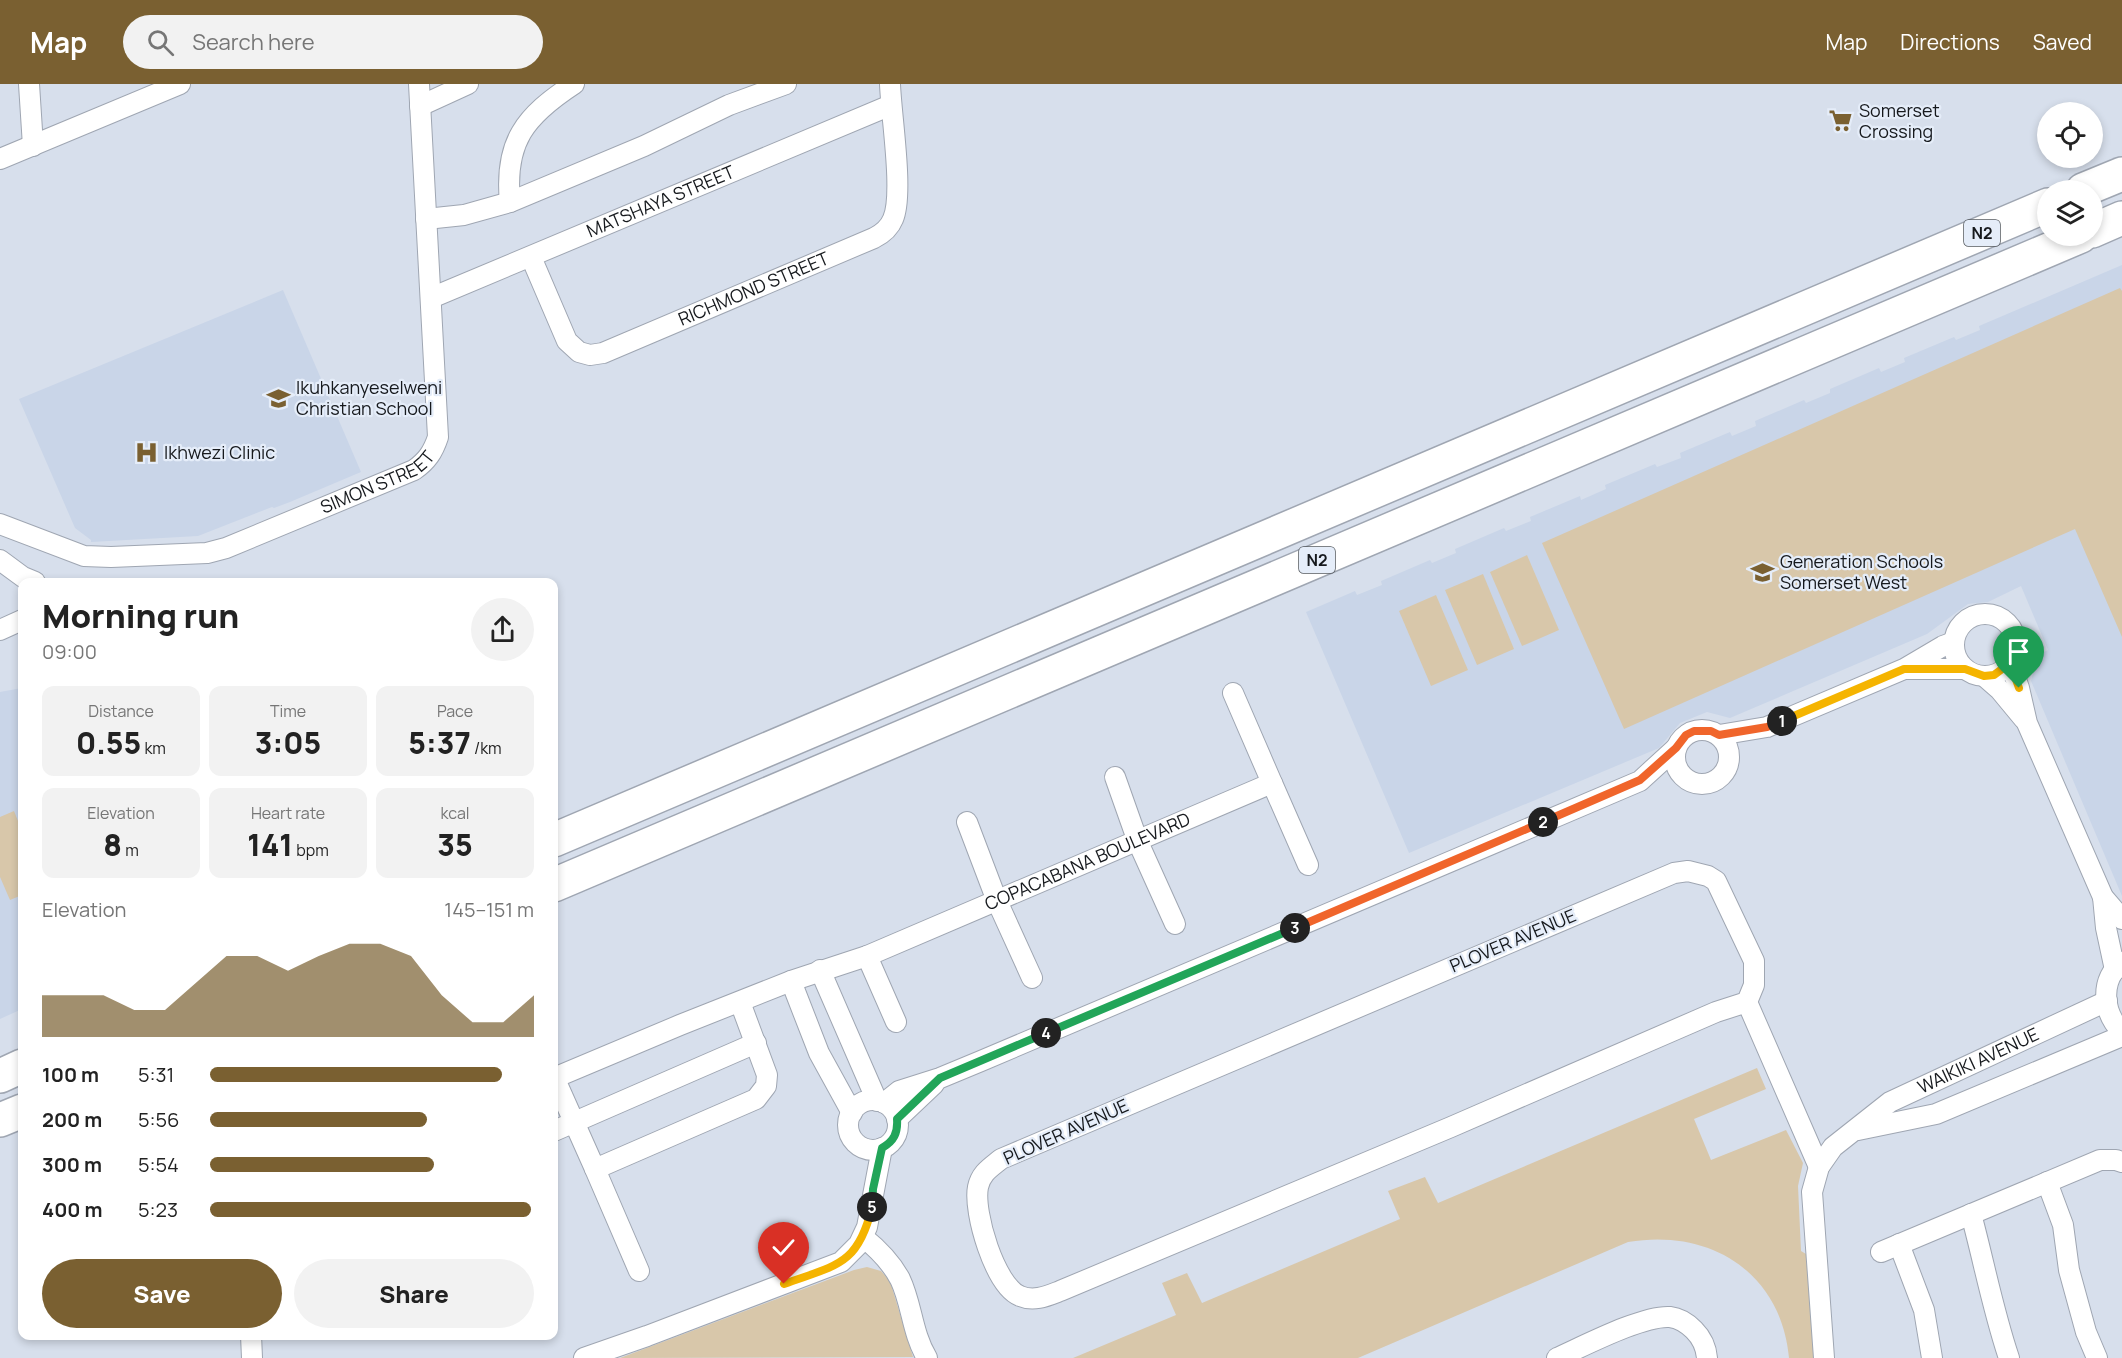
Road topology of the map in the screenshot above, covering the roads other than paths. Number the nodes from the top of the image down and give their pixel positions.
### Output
1 (29, 84) edge
2 (180, 84) edge
3 (418, 84) edge
4 (468, 84) edge
5 (574, 84) edge
6 (786, 84) edge
7 (890, 84) edge
8 (891, 105) junction
9 (420, 106) junction
10 (33, 146) junction
11 (0, 159) edge
12 (2122, 174) edge
13 (2103, 182) edge
14 (510, 202) junction
15 (2037, 211) edge
16 (2122, 218) edge
17 (426, 219) junction
18 (2103, 226) edge
19 (2057, 246) edge
20 (531, 257) junction
21 (431, 298) junction
22 (0, 524) edge
23 (0, 560) edge
24 (25, 578) edge
25 (18, 622) edge
26 (0, 630) edge
27 (1954, 642) junction
28 (2010, 663) junction
29 (1904, 669) junction
30 (1975, 672) junction
31 (1233, 693) dead end
32 (2027, 723) junction
33 (1767, 727) junction
34 (1719, 735) junction
35 (1676, 748) junction
36 (1729, 757) junction
37 (1115, 777) dead end
38 (1686, 778) junction
39 (1640, 780) junction
40 (1272, 783) junction
41 (967, 822) dead end
42 (558, 838) edge
43 (1138, 842) junction
44 (1308, 865) dead end
45 (558, 883) edge
46 (2103, 897) junction
47 (997, 902) junction
48 (2122, 919) edge
49 (1175, 924) dead end
50 (867, 956) junction
51 (2118, 966) edge
52 (820, 970) junction
53 (1032, 978) dead end
54 (791, 981) junction
55 (2107, 1001) junction
56 (740, 1002) junction
57 (1746, 1002) junction
58 (896, 1022) dead end
59 (2122, 1034) edge
60 (756, 1043) junction
61 (18, 1068) edge
62 (558, 1075) edge
63 (0, 1076) edge
64 (940, 1078) junction
65 (558, 1086) edge
66 (881, 1102) junction
67 (18, 1113) edge
68 (852, 1113) junction
69 (897, 1119) junction
70 (0, 1120) edge
71 (574, 1123) junction
72 (558, 1129) edge
73 (1856, 1131) junction
74 (857, 1144) junction
75 (882, 1148) junction
76 (2122, 1162) edge
77 (1819, 1167) junction
78 (595, 1169) junction
79 (2047, 1182) junction
80 (873, 1189) junction
81 (1971, 1214) junction
82 (863, 1238) junction
83 (1899, 1244) junction
84 (1881, 1252) dead end
85 (639, 1271) dead end
86 (251, 1340) edge
87 (612, 1352) edge
88 (252, 1358) edge
89 (584, 1358) edge
90 (927, 1358) edge
91 (1557, 1358) edge
92 (1707, 1358) edge
93 (1824, 1358) edge
94 (1932, 1358) edge
95 (2009, 1358) edge
96 (2097, 1358) edge

1 - 10 street
2 - 10 street
3 - 9 street, SIMON STREET
4 - 9 street
5 - 14 street
6 - 14 street
7 - 8 street, RICHMOND STREET
8 - 20 street, MATSHAYA STREET
8 - 20 street, RICHMOND STREET
9 - 17 street, SIMON STREET
10 - 11 street
12 - 13 highway
14 - 17 street
15 - 42 highway, N2
16 - 18 highway
17 - 21 street, SIMON STREET
19 - 45 highway, N2
20 - 21 street, MATSHAYA STREET
21 - 22 street, SIMON STREET
23 - 24 street
25 - 26 street
27 - 28 street
27 - 29 street
27 - 30 street
28 - 30 street
28 - 32 street
29 - 30 street
29 - 33 street
30 - 32 street
31 - 40 street
32 - 46 street
33 - 34 street
33 - 36 street
34 - 35 street
34 - 36 street
35 - 38 street
35 - 39 street
36 - 38 street
37 - 43 street
38 - 39 street
39 - 64 street
40 - 43 street, COPACABANA BOULEVARD
40 - 44 street
41 - 47 street
43 - 47 street, COPACABANA BOULEVARD
43 - 49 street
46 - 48 street
46 - 51 street
47 - 50 street, COPACABANA BOULEVARD
47 - 53 street
50 - 52 street, COPACABANA BOULEVARD
50 - 58 street
51 - 55 street
52 - 54 street, COPACABANA BOULEVARD
52 - 66 street
54 - 56 street, COPACABANA BOULEVARD
54 - 68 street
55 - 59 street
55 - 73 street, WAIKIKI AVENUE
56 - 60 street
56 - 62 street, COPACABANA BOULEVARD
57 - 57 street, PLOVER AVENUE
57 - 77 street
59 - 73 street, WAIKIKI AVENUE
60 - 71 street
60 - 78 street
61 - 63 highway
64 - 66 street
64 - 69 street
65 - 71 street
66 - 68 street
66 - 69 street
67 - 70 highway
68 - 74 street
69 - 75 street
71 - 72 street
71 - 78 street
73 - 77 street, WAIKIKI AVENUE
74 - 75 street
74 - 80 street
75 - 80 street
76 - 79 street
77 - 93 street, WAIKIKI AVENUE
78 - 85 street
79 - 81 street
79 - 96 street
80 - 82 street
81 - 83 street
81 - 95 street
82 - 87 street
82 - 90 street
83 - 84 street
83 - 94 street
86 - 88 street
87 - 89 street
91 - 92 street

